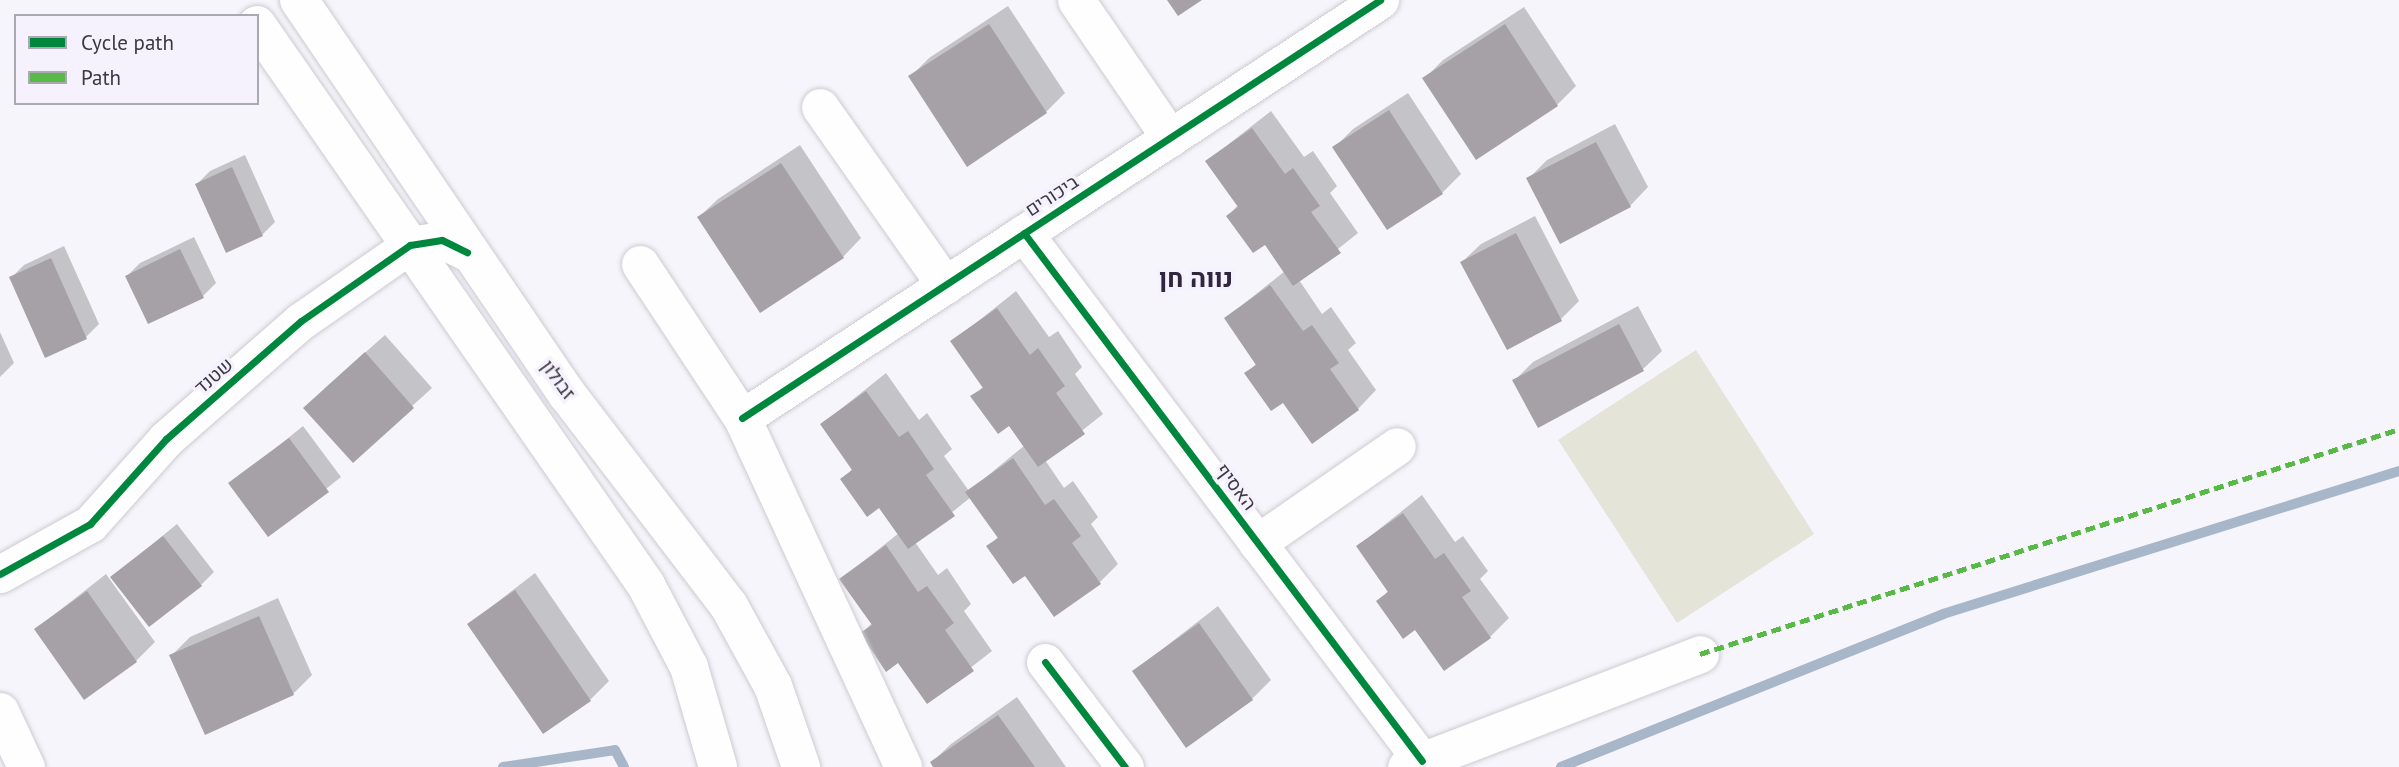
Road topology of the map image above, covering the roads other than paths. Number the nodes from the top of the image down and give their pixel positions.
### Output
1 (299, 0) edge
2 (1076, 0) edge
3 (1380, 0) edge
4 (259, 28) edge
5 (820, 107) dead end
6 (1170, 138) junction
7 (1024, 233) junction
8 (410, 245) junction
9 (467, 252) junction
10 (640, 264) dead end
11 (945, 285) junction
12 (742, 418) junction
13 (1398, 446) dead end
14 (1257, 542) junction
15 (0, 574) edge
16 (1700, 654) dead end
17 (1045, 662) dead end
18 (0, 711) edge
19 (1414, 764) edge
20 (26, 767) edge
21 (718, 767) edge
22 (801, 767) edge
23 (903, 767) edge
24 (1125, 767) edge

1 - 9 main road, זבולון
2 - 6 street
3 - 6 street, ביכורים
4 - 8 main road
5 - 11 street
6 - 7 street, ביכורים
7 - 11 street, ביכורים
7 - 14 street, האסיף
8 - 9 street, שטנד
8 - 15 street, שטנד
8 - 21 main road
9 - 22 main road, זבולון
10 - 12 street
11 - 12 street, ביכורים
12 - 23 street
13 - 14 street
14 - 19 street, האסיף
16 - 19 street
17 - 24 street
18 - 20 street

